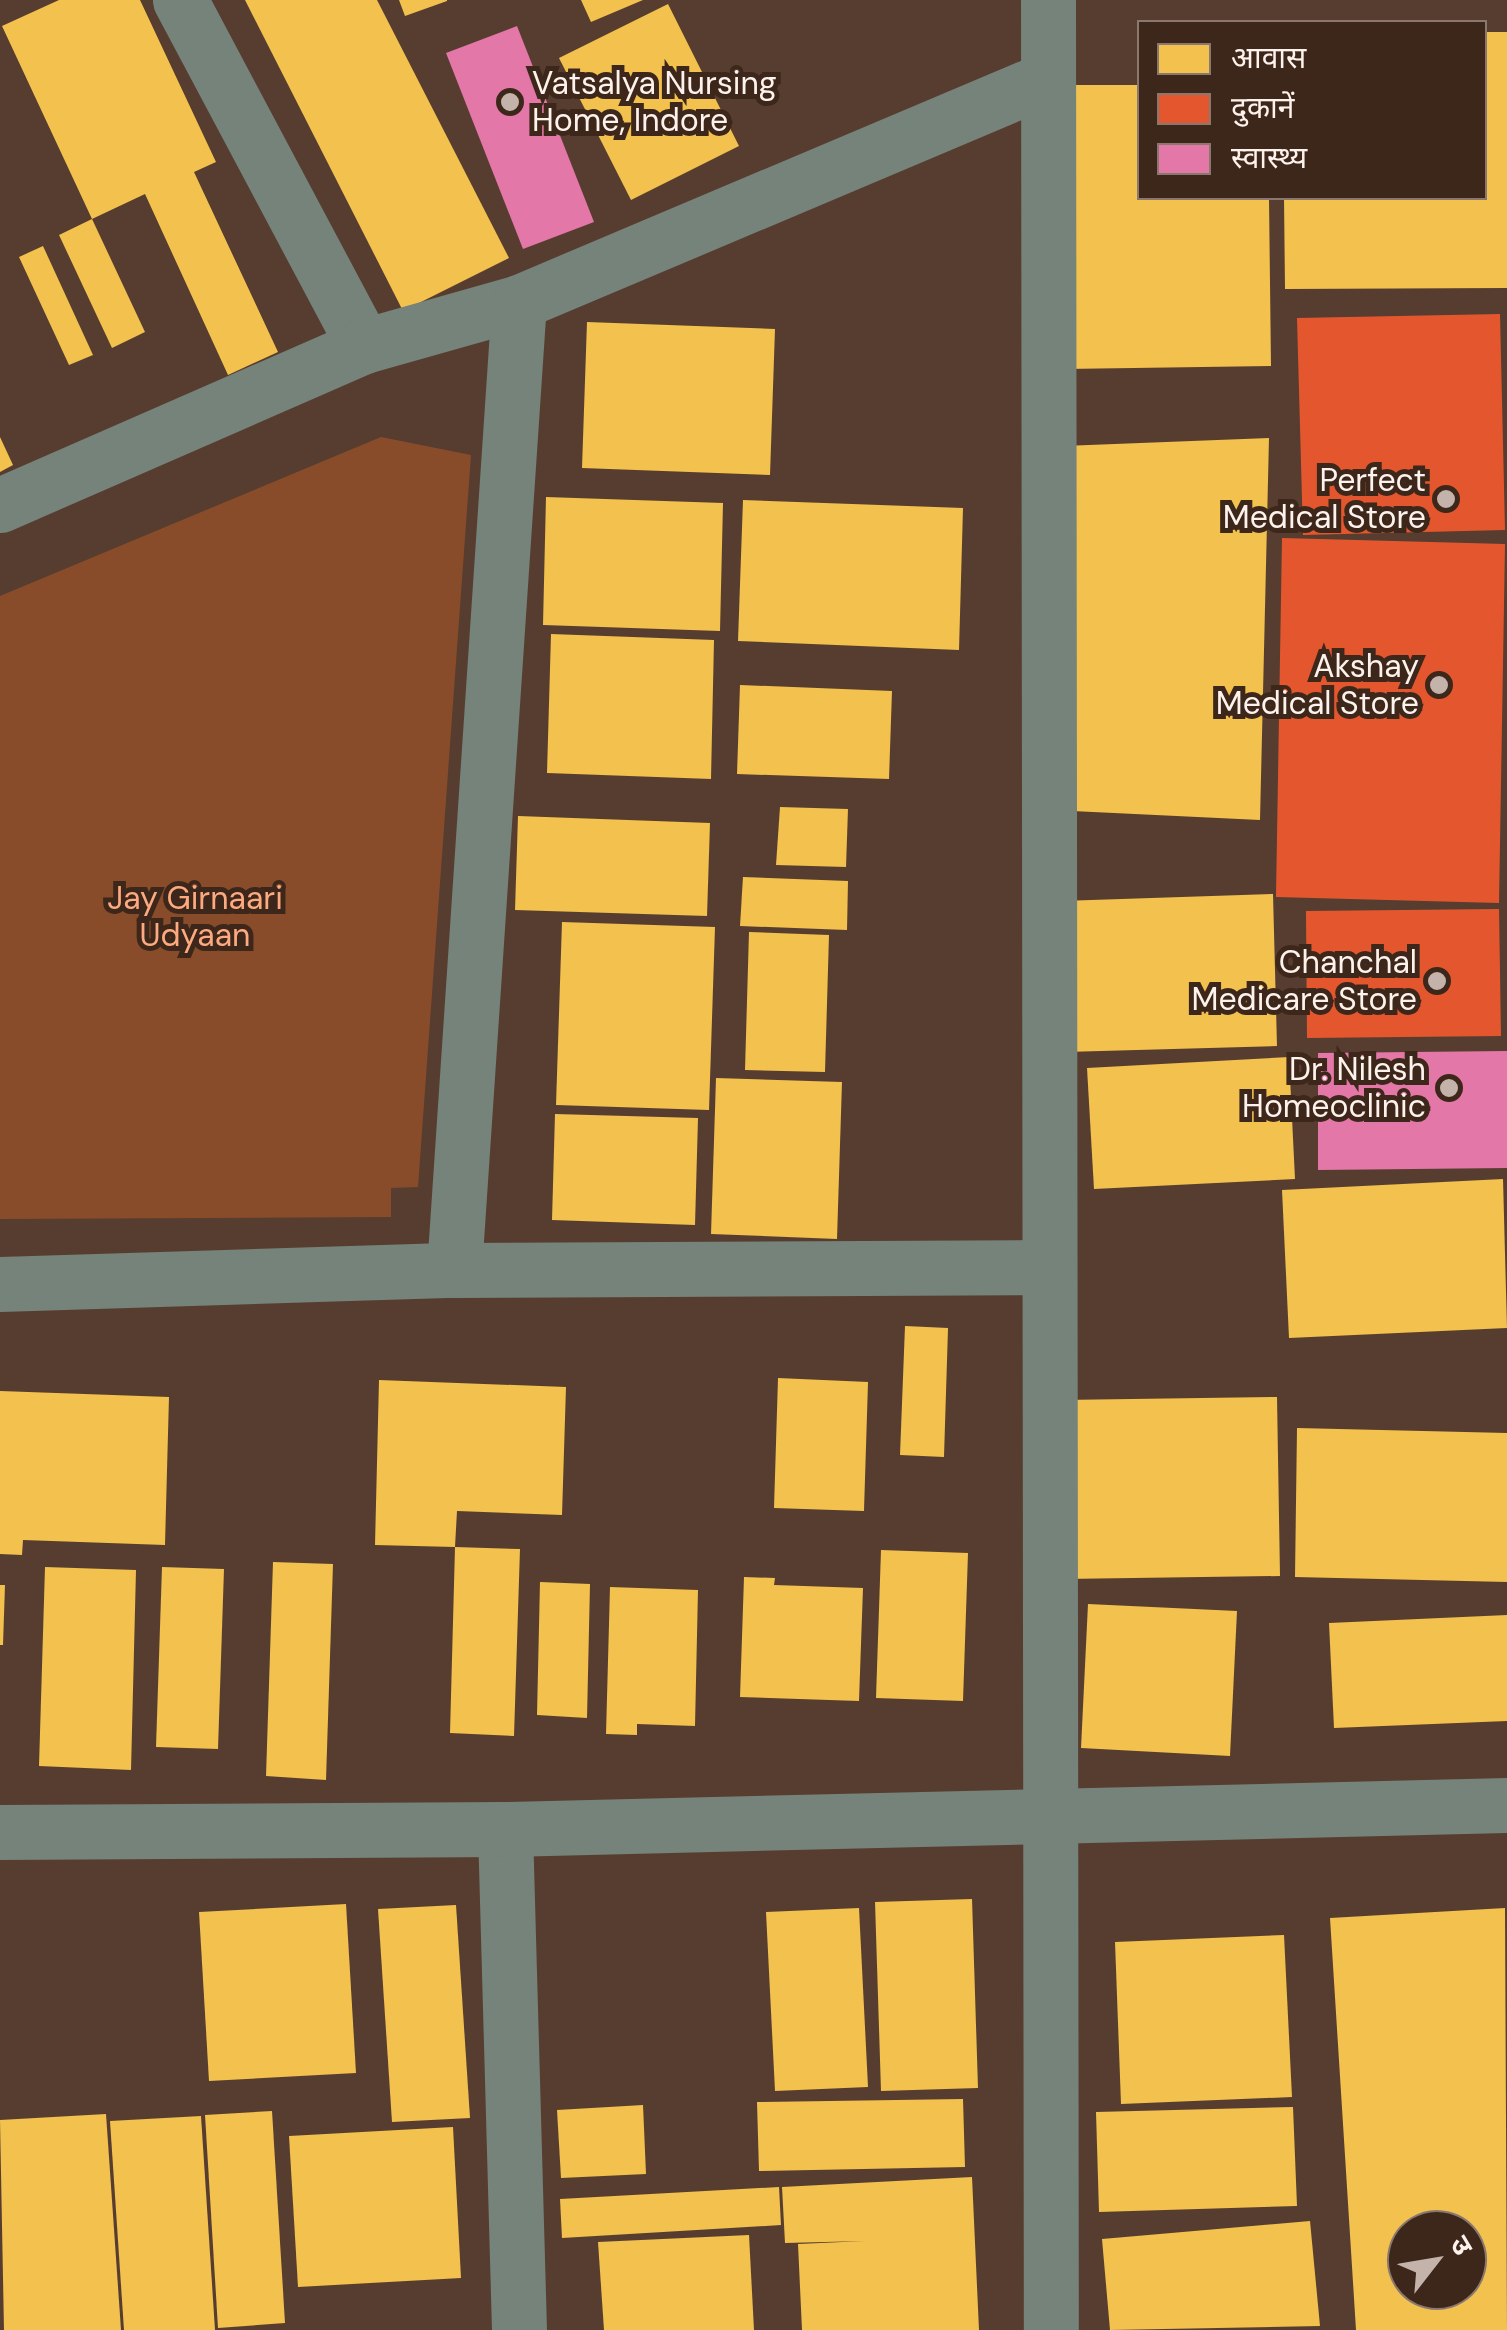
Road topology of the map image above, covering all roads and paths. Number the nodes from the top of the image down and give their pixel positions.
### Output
1 (180, 0) edge
2 (1048, 0) edge
3 (1048, 79) junction
4 (519, 302) junction
5 (364, 346) junction
6 (0, 505) edge
7 (1048, 1267) junction
8 (454, 1270) junction
9 (0, 1284) edge
10 (1507, 1806) edge
11 (1050, 1813) junction
12 (505, 1829) junction
13 (0, 1832) edge
14 (519, 2330) edge
15 (1051, 2330) edge

1 - 5 street
2 - 3 street
3 - 4 street
3 - 7 street
4 - 5 street
4 - 8 street
5 - 6 street
7 - 8 street
7 - 11 street
8 - 9 street
10 - 11 street
11 - 12 street
11 - 15 street
12 - 13 street
12 - 14 street

